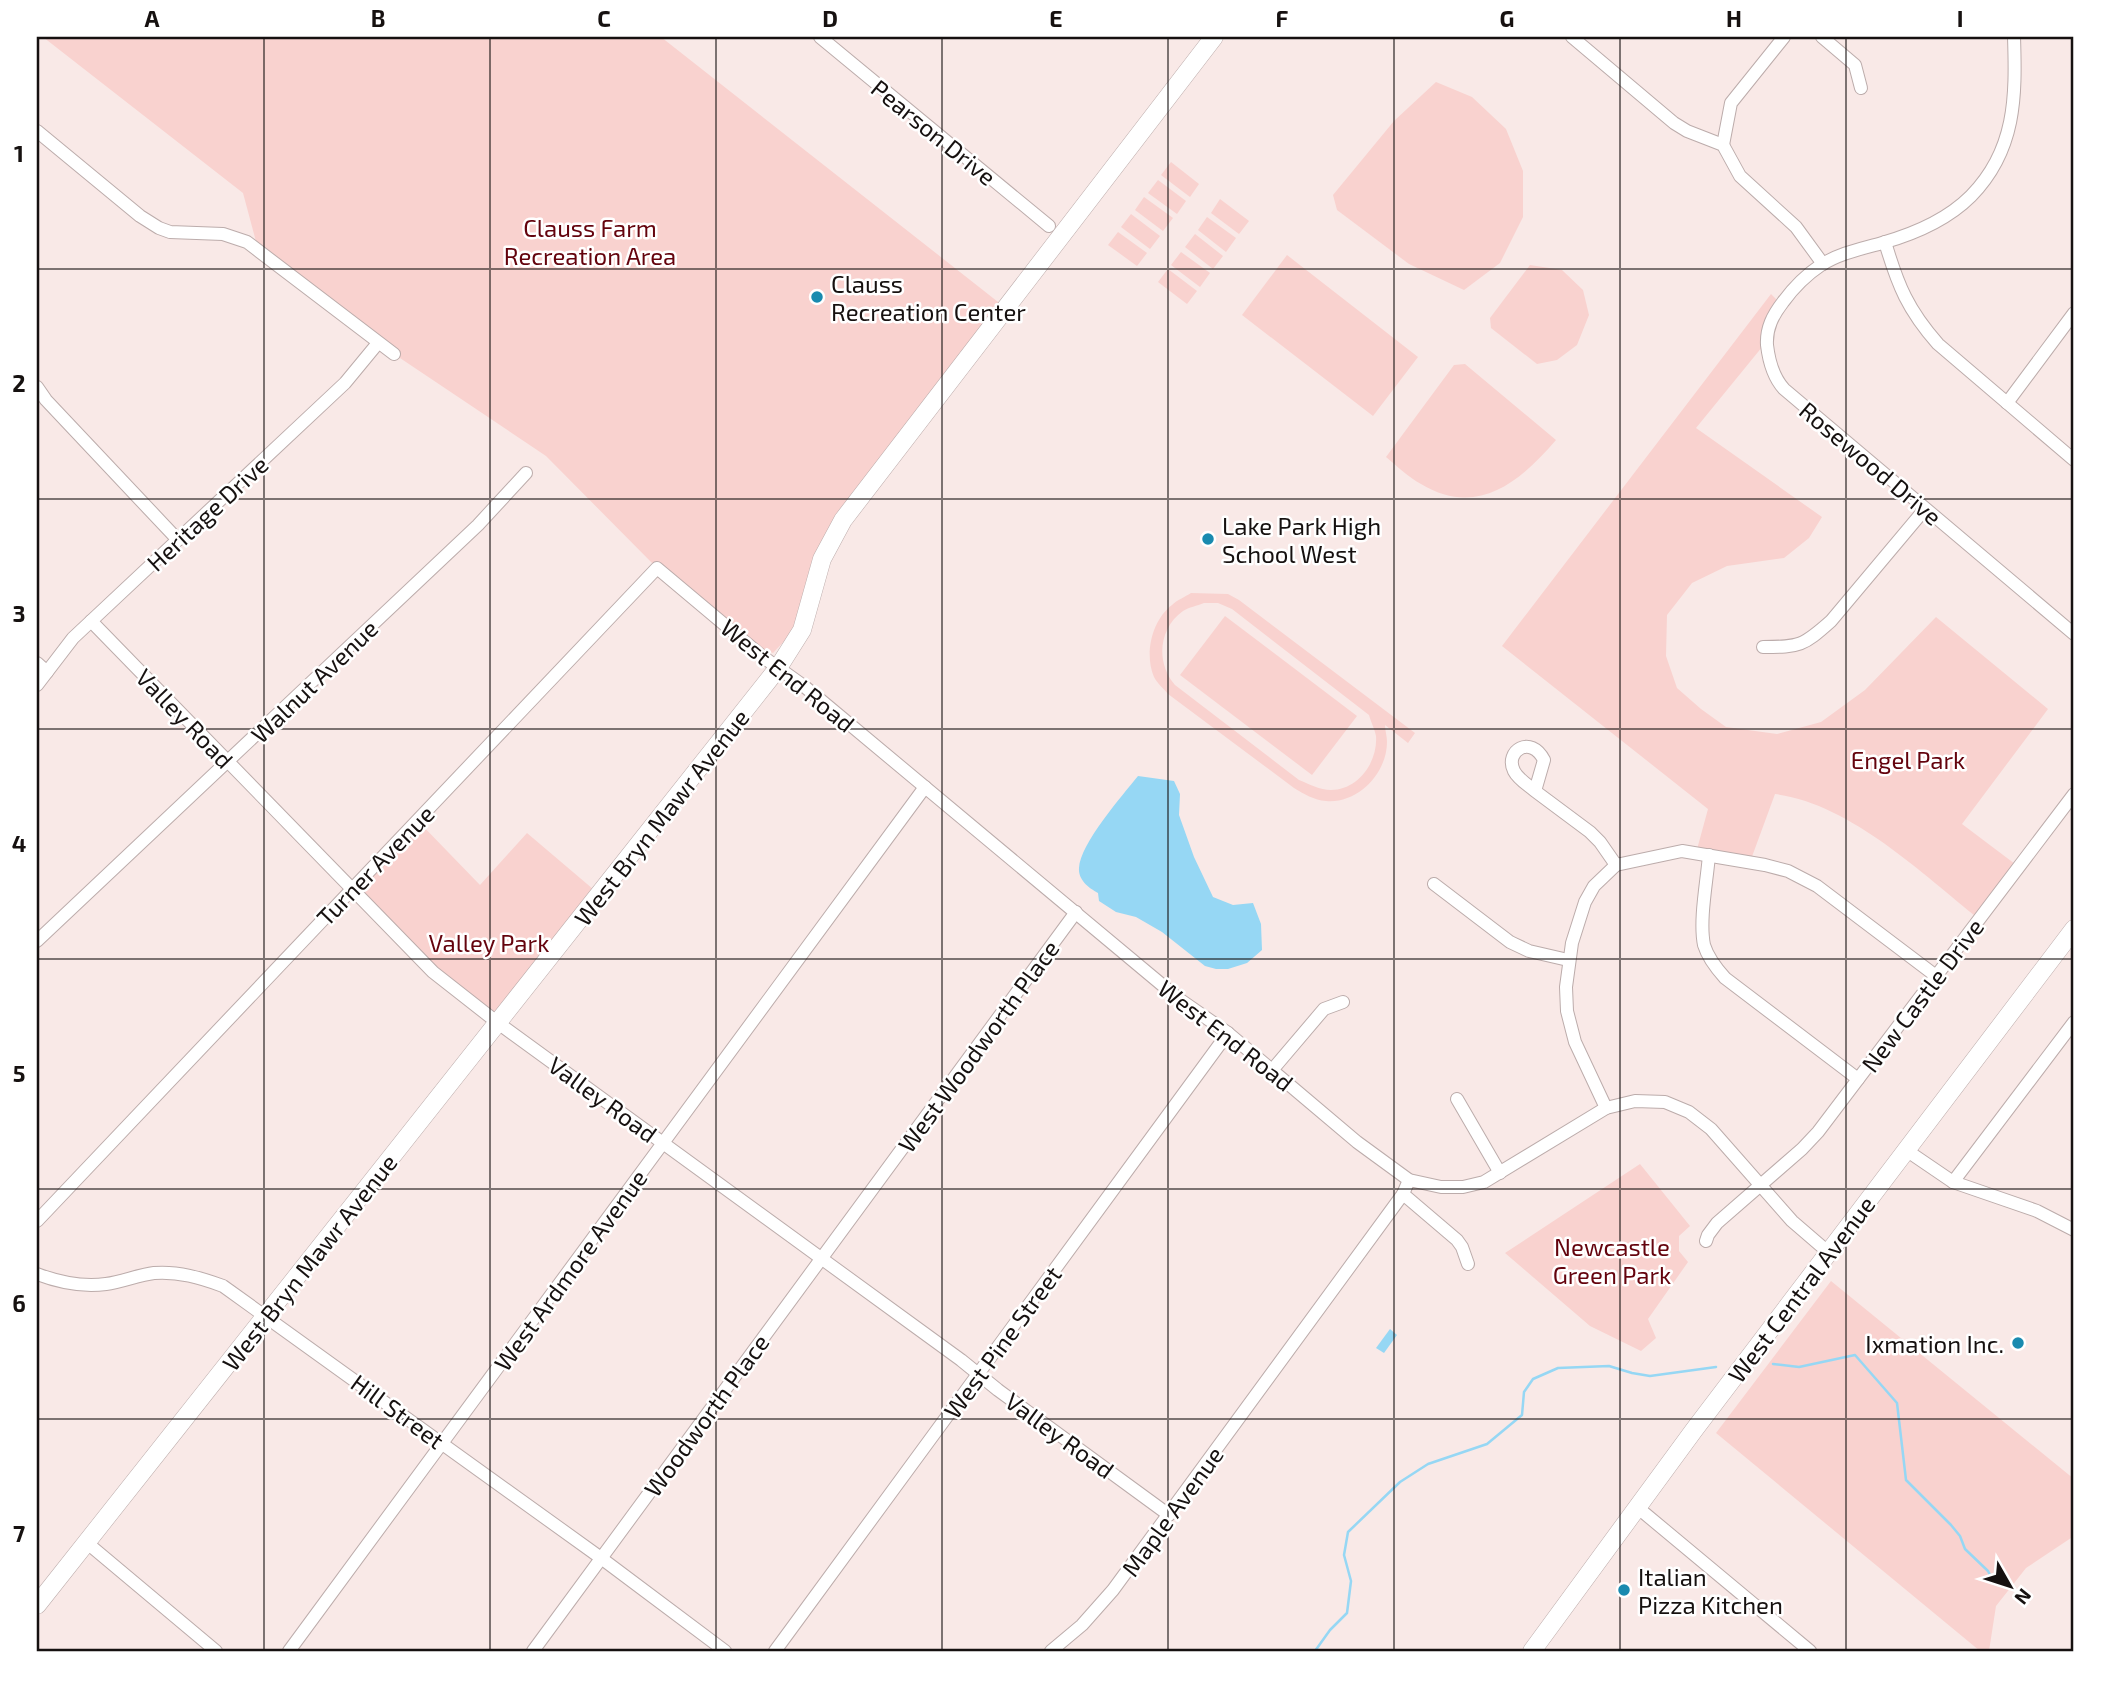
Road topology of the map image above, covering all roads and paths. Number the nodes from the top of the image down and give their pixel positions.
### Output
1 (820, 37) edge
2 (1214, 37) edge
3 (1572, 37) edge
4 (1784, 37) edge
5 (1822, 37) edge
6 (2014, 37) edge
7 (1861, 89) dead end
8 (37, 131) edge
9 (1723, 145) junction
10 (1049, 226) dead end
11 (1885, 242) junction
12 (1822, 264) junction
13 (2074, 313) edge
14 (379, 343) junction
15 (394, 354) dead end
16 (37, 387) edge
17 (2007, 403) junction
18 (2074, 460) edge
19 (526, 473) dead end
20 (1925, 509) junction
21 (178, 540) junction
22 (657, 568) joint
23 (91, 621) junction
24 (2074, 634) edge
25 (1763, 647) dead end
26 (37, 663) edge
27 (779, 668) junction
28 (47, 672) junction
29 (37, 685) edge
30 (228, 762) junction
31 (925, 787) junction
32 (1535, 791) dead end
33 (2074, 794) edge
34 (1709, 855) junction
35 (1616, 865) junction
36 (1434, 884) dead end
37 (352, 889) junction
38 (1076, 912) junction
39 (2074, 929) edge
40 (37, 941) edge
41 (1568, 960) junction
42 (1936, 976) junction
43 (1343, 1002) dead end
44 (2074, 1022) edge
45 (498, 1023) junction
46 (1228, 1033) junction
47 (1273, 1069) junction
48 (1858, 1079) junction
49 (1457, 1099) dead end
50 (1606, 1108) junction
51 (663, 1143) junction
52 (1906, 1150) junction
53 (1500, 1173) junction
54 (880, 1179) joint
55 (1409, 1180) junction
56 (1953, 1182) junction
57 (1760, 1185) junction
58 (1403, 1194) junction
59 (37, 1221) edge
60 (2074, 1230) edge
61 (1706, 1241) dead end
62 (1828, 1252) junction
63 (821, 1258) junction
64 (1468, 1264) dead end
65 (37, 1274) edge
66 (266, 1316) junction
67 (979, 1374) junction
68 (442, 1443) junction
69 (1637, 1507) junction
70 (1169, 1515) junction
71 (86, 1542) junction
72 (601, 1559) junction
73 (37, 1605) edge
74 (216, 1651) edge
75 (289, 1651) edge
76 (533, 1651) edge
77 (725, 1651) edge
78 (775, 1651) edge
79 (1051, 1651) edge
80 (1532, 1651) edge
81 (1810, 1651) edge

1 - 10 street, Pearson Drive
2 - 27 street, West Bryn Mawr Avenue
3 - 9 street
4 - 9 street
5 - 7 street
6 - 11 street, Rosewood Drive
8 - 14 street
9 - 12 street
11 - 12 street, Rosewood Drive
11 - 17 street
12 - 20 street, Rosewood Drive
13 - 17 street
14 - 15 street
14 - 21 street, Heritage Drive
16 - 21 street
17 - 18 street
19 - 30 street, Walnut Avenue
20 - 24 street, Rosewood Drive
20 - 25 street
21 - 23 street, Heritage Drive
22 - 27 street, West End Road
22 - 37 street, Turner Avenue
23 - 28 street, Heritage Drive
23 - 30 street, Valley Road
26 - 28 street
27 - 31 street, West End Road
27 - 45 street, West Bryn Mawr Avenue
28 - 29 street, Heritage Drive
30 - 37 street, Valley Road
30 - 40 street, Walnut Avenue
31 - 38 street, West End Road
31 - 51 street, West Ardmore Avenue
32 - 35 street
33 - 42 street, New Castle Drive
34 - 35 street
34 - 42 street
34 - 48 street
35 - 41 street
36 - 41 street
37 - 45 street, Valley Road
37 - 59 street, Turner Avenue
38 - 46 street, West End Road
38 - 54 street, West Woodworth Place
39 - 52 street, West Central Avenue
41 - 50 street
42 - 48 street, New Castle Drive
43 - 47 street
44 - 56 street
45 - 51 street, Valley Road
45 - 66 street, West Bryn Mawr Avenue
46 - 47 street, West End Road
46 - 67 street, West Pine Street
47 - 55 street, West End Road
48 - 57 street, New Castle Drive
49 - 53 street
50 - 53 street, West End Road
50 - 57 street, West End Road
51 - 63 street, Valley Road
51 - 68 street, West Ardmore Avenue
52 - 56 street
52 - 62 street, West Central Avenue
53 - 55 street, West End Road
54 - 63 street, Woodworth Place
55 - 58 street, Maple Avenue
56 - 60 street
57 - 61 street, New Castle Drive
57 - 62 street, West End Road
58 - 64 street
58 - 70 street, Maple Avenue
62 - 69 street, West Central Avenue
63 - 67 street, Valley Road
63 - 72 street, Woodworth Place
65 - 66 street, Hill Street
66 - 68 street, Hill Street
66 - 71 street, West Bryn Mawr Avenue
67 - 70 street, Valley Road
67 - 78 street, West Pine Street
68 - 72 street, Hill Street
68 - 75 street, West Ardmore Avenue
69 - 80 street, West Central Avenue
69 - 81 street
70 - 79 street, Maple Avenue
71 - 73 street, West Bryn Mawr Avenue
71 - 74 street
72 - 76 street, Woodworth Place
72 - 77 street, Hill Street

